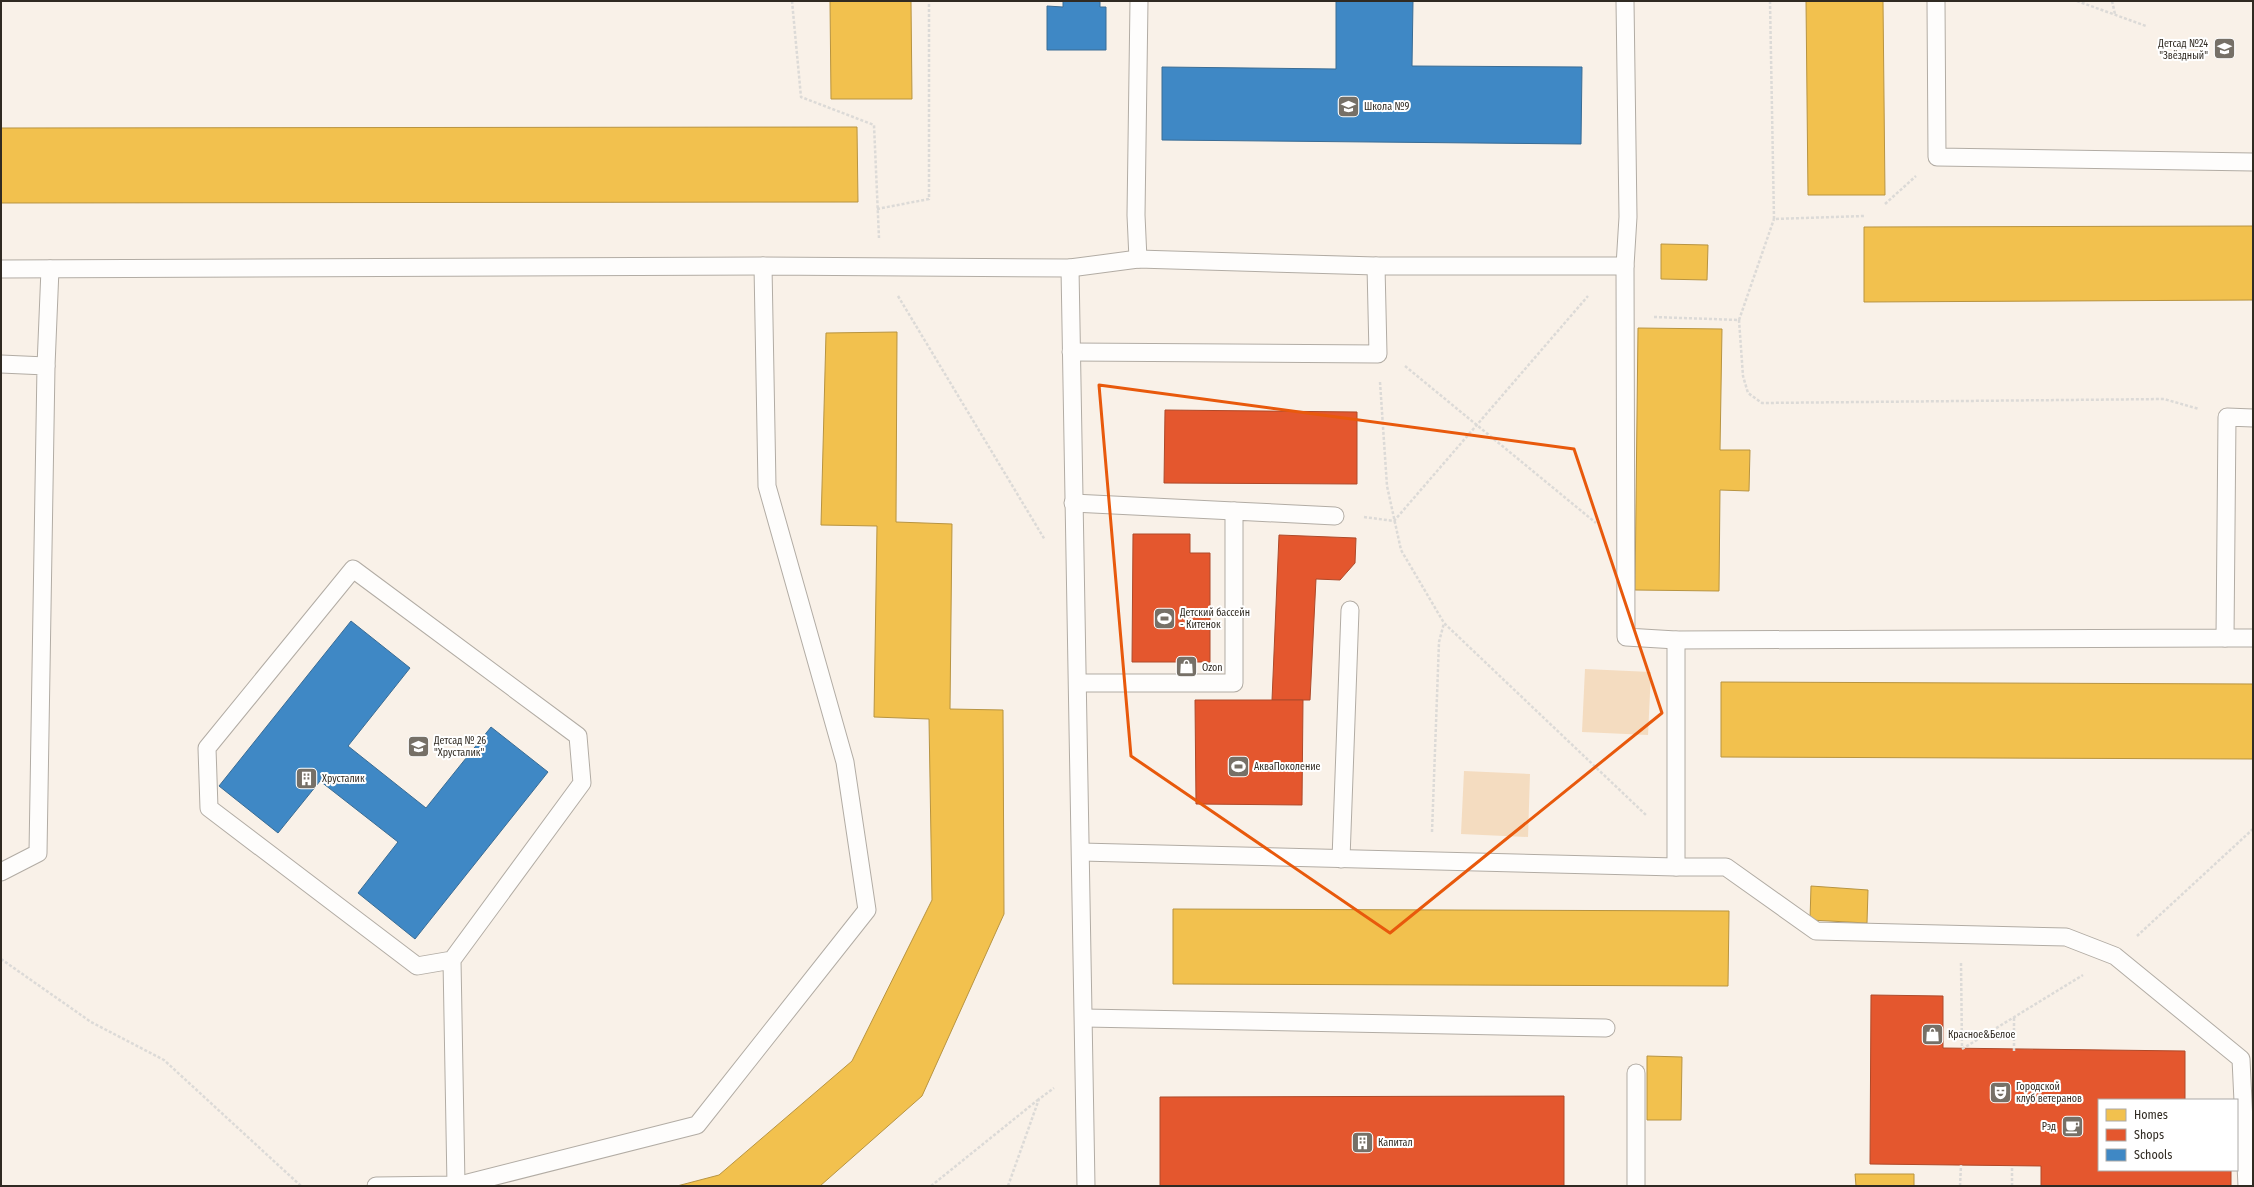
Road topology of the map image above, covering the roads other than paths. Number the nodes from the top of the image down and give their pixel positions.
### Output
1 (1140, 1) edge
2 (1625, 1) edge
3 (1936, 1) edge
4 (2253, 162) edge
5 (1138, 259) junction
6 (763, 266) junction
7 (1376, 266) junction
8 (1619, 266) junction
9 (1070, 268) junction
10 (1, 269) edge
11 (50, 269) junction
12 (1070, 352) junction
13 (1, 364) edge
14 (46, 366) junction
15 (2253, 418) edge
16 (1073, 503) junction
17 (1234, 512) junction
18 (1335, 516) road end
19 (1350, 610) dead end
20 (2225, 638) junction
21 (2253, 638) edge
22 (1676, 640) junction
23 (1078, 683) junction
24 (1081, 852) junction
25 (1341, 859) junction
26 (1676, 867) junction
27 (1, 872) edge
28 (452, 960) junction
29 (1084, 1018) junction
30 (1606, 1028) dead end
31 (1636, 1073) dead end
32 (376, 1186) edge
33 (456, 1186) edge
34 (1086, 1186) edge
35 (1636, 1186) edge
36 (2247, 1186) edge

1 - 5 lane
2 - 8 lane
3 - 4 lane
5 - 7 lane
5 - 9 lane
6 - 9 lane
6 - 11 lane
6 - 33 lane
7 - 8 lane
7 - 12 lane
8 - 22 lane
9 - 12 lane
10 - 11 lane
11 - 14 lane
12 - 16 lane
13 - 14 lane
14 - 27 lane
15 - 20 lane
16 - 17 lane
16 - 23 lane
17 - 18 lane
17 - 23 lane
19 - 25 lane
20 - 21 lane
20 - 22 lane
22 - 26 lane
23 - 24 lane
24 - 25 lane
24 - 29 lane
25 - 26 lane
26 - 36 lane
28 - 28 lane
28 - 33 lane
29 - 30 lane
29 - 34 lane
31 - 35 lane
32 - 33 lane

